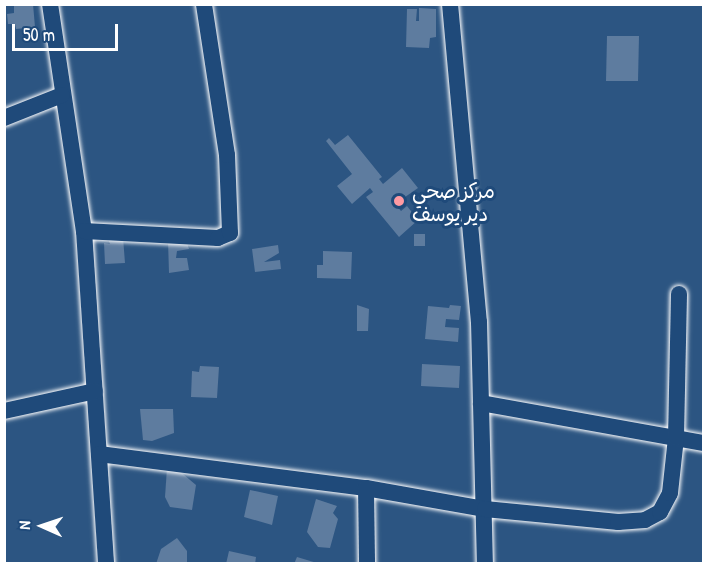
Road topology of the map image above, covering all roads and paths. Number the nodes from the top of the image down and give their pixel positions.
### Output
1 (50, 4) edge
2 (204, 4) edge
3 (450, 4) edge
4 (62, 95) junction
5 (4, 118) edge
6 (84, 231) junction
7 (679, 294) dead end
8 (95, 391) junction
9 (481, 403) junction
10 (4, 411) edge
11 (676, 438) junction
12 (704, 442) edge
13 (99, 454) junction
14 (366, 488) junction
15 (485, 508) junction
16 (106, 564) edge
17 (367, 564) edge
18 (485, 564) edge

1 - 4 street
2 - 6 street
3 - 9 street
4 - 5 street
4 - 6 street
6 - 8 street
7 - 11 street
8 - 10 street
8 - 13 street
9 - 11 street
9 - 15 street
11 - 12 street
11 - 15 street
13 - 14 street
13 - 16 street
14 - 15 street
14 - 17 street
15 - 18 street

